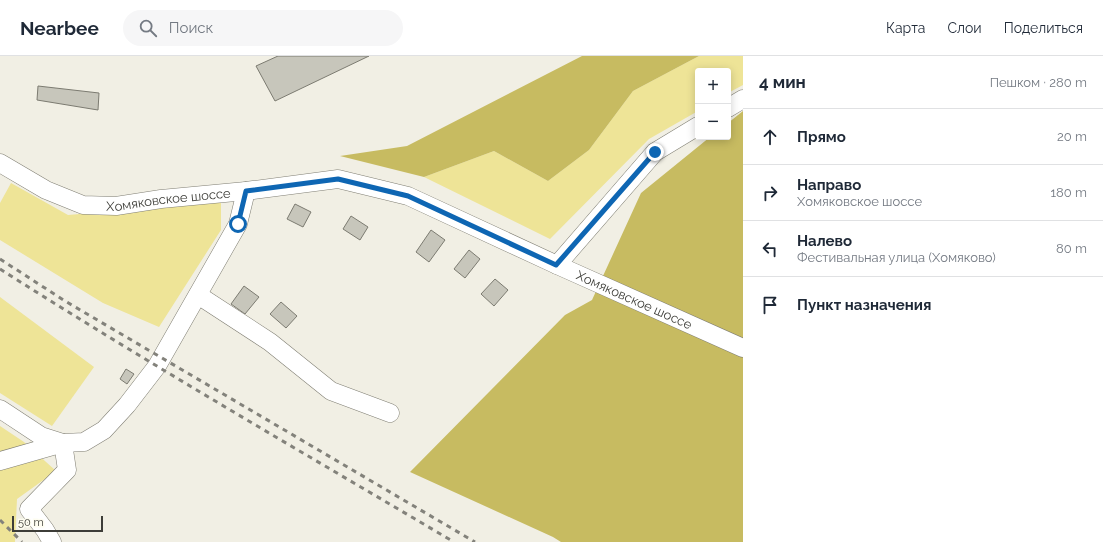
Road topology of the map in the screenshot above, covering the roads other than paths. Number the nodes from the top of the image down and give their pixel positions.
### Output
1 (743, 99) edge
2 (731, 106) edge
3 (695, 128) edge
4 (0, 163) edge
5 (246, 191) junction
6 (556, 265) junction
7 (198, 295) junction
8 (743, 348) edge
9 (0, 409) edge
10 (390, 413) dead end
11 (63, 443) junction
12 (0, 461) edge
13 (52, 542) edge

1 - 2 street
3 - 6 street
4 - 5 street, Хомяковское шоссе
5 - 6 street, Хомяковское шоссе
5 - 7 street
6 - 8 street, Хомяковское шоссе
7 - 10 street
7 - 11 street
9 - 11 street
11 - 12 street
11 - 13 street

